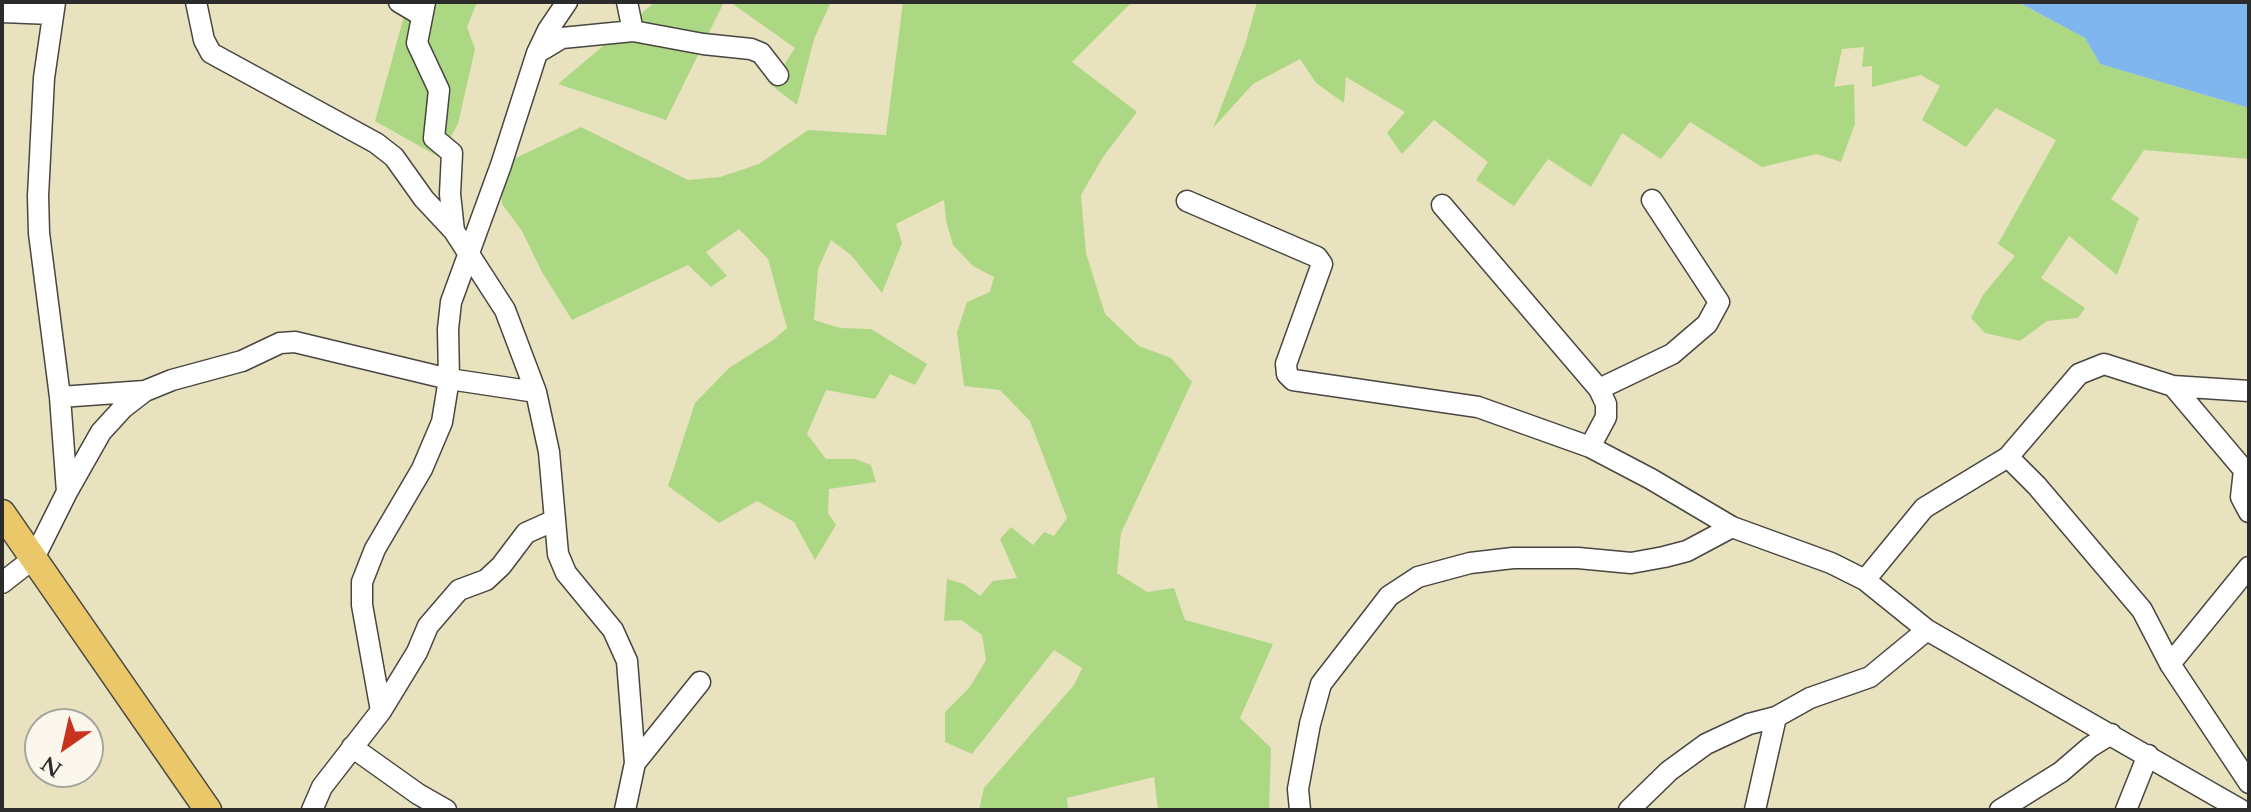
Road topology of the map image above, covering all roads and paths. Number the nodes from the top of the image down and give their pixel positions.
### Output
1 (196, 2) edge
2 (399, 2) edge
3 (567, 2) edge
4 (627, 2) edge
5 (53, 8) edge
6 (423, 9) edge
7 (2, 12) edge
8 (633, 31) junction
9 (537, 53) junction
10 (778, 75) dead end
11 (1652, 200) dead end
12 (1187, 201) dead end
13 (1442, 205) dead end
14 (454, 231) junction
15 (468, 252) junction
16 (449, 379) junction
17 (2173, 386) junction
18 (1599, 389) junction
19 (145, 391) junction
20 (2249, 391) edge
21 (536, 392) junction
22 (60, 397) junction
23 (1590, 447) junction
24 (2008, 457) junction
25 (67, 492) junction
26 (2249, 512) edge
27 (2, 513) edge
28 (555, 520) junction
29 (1732, 527) junction
30 (34, 558) junction
31 (2249, 567) edge
32 (1865, 580) junction
33 (2, 583) edge
34 (1927, 630) junction
35 (2170, 664) junction
36 (700, 682) dead end
37 (381, 711) junction
38 (1776, 717) junction
39 (2111, 734) junction
40 (352, 747) junction
41 (2148, 755) junction
42 (635, 763) junction
43 (2249, 783) edge
44 (208, 810) edge
45 (312, 810) edge
46 (446, 810) edge
47 (625, 810) edge
48 (1300, 810) edge
49 (1629, 810) edge
50 (1755, 810) edge
51 (2000, 810) edge
52 (2126, 810) edge
53 (2241, 810) edge

1 - 14 street
2 - 6 street
3 - 9 street
4 - 8 street
5 - 7 street
5 - 22 street
6 - 14 street
8 - 9 street
8 - 10 street
9 - 15 street
11 - 18 street
12 - 23 street
13 - 18 street
14 - 15 street
15 - 16 street
15 - 21 street
16 - 19 street
16 - 21 street
16 - 37 street
17 - 20 street
17 - 24 street
17 - 26 street
18 - 23 street
19 - 22 street
19 - 25 street
21 - 28 street
22 - 25 street
23 - 29 street
24 - 32 street
24 - 35 street
25 - 30 street
27 - 30 main road
28 - 37 street
28 - 42 street
29 - 32 street
29 - 48 street
30 - 33 street
30 - 44 main road
31 - 35 street
32 - 34 street
34 - 38 street
34 - 39 street
35 - 43 street
36 - 42 street
37 - 40 street
38 - 49 street
38 - 50 street
39 - 41 street
39 - 51 street
40 - 45 street
40 - 46 street
41 - 52 street
41 - 53 street
42 - 47 street

